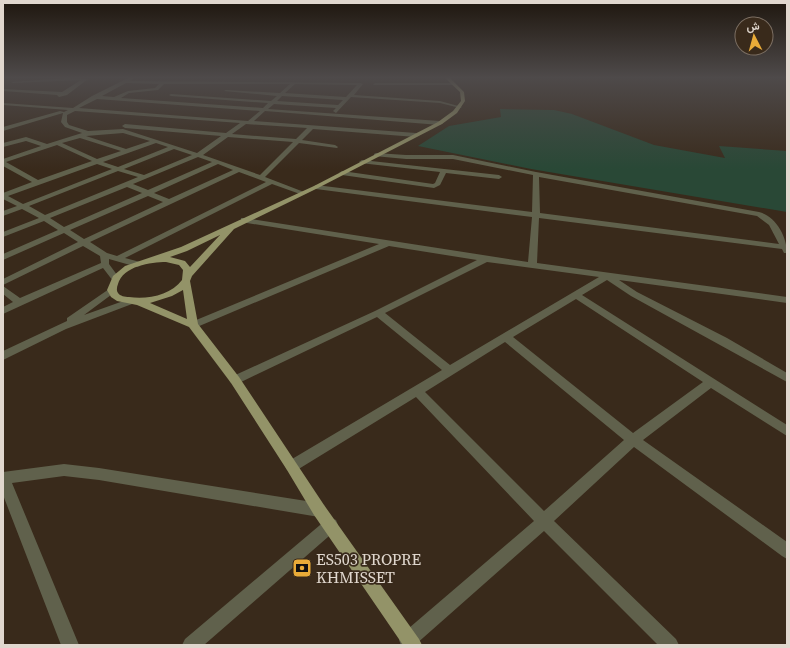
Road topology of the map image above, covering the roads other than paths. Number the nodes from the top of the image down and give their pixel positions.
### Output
1 (63, 108) edge
2 (146, 108) edge
3 (252, 108) edge
4 (338, 108) edge
5 (459, 108) edge
6 (72, 109) junction
7 (263, 109) junction
8 (134, 114) junction
9 (193, 114) dead end
10 (332, 114) junction
11 (142, 115) junction
12 (186, 118) junction
13 (246, 123) junction
14 (440, 123) junction
15 (123, 126) junction
16 (312, 127) junction
17 (325, 128) junction
18 (3, 129) edge
19 (116, 131) junction
20 (88, 133) junction
21 (416, 135) junction
22 (80, 136) junction
23 (226, 136) junction
24 (155, 141) junction
25 (296, 142) junction
26 (56, 143) junction
27 (3, 145) edge
28 (46, 146) junction
29 (173, 147) junction
30 (335, 147) dead end
31 (126, 151) junction
32 (198, 155) junction
33 (376, 155) junction
34 (3, 162) edge
35 (98, 162) junction
36 (362, 162) junction
37 (216, 163) junction
38 (118, 169) junction
39 (238, 170) junction
40 (444, 171) junction
41 (342, 172) junction
42 (536, 174) junction
43 (143, 177) junction
44 (261, 178) junction
45 (499, 178) dead end
46 (272, 182) junction
47 (38, 183) junction
48 (127, 184) junction
49 (316, 187) junction
50 (148, 192) junction
51 (302, 193) junction
52 (3, 195) edge
53 (169, 202) junction
54 (22, 206) junction
55 (3, 214) edge
56 (536, 214) junction
57 (44, 218) junction
58 (244, 220) junction
59 (234, 225) junction
60 (63, 229) junction
61 (3, 235) edge
62 (84, 242) junction
63 (386, 244) junction
64 (786, 248) edge
65 (3, 257) edge
66 (119, 258) junction
67 (104, 259) junction
68 (486, 259) junction
69 (150, 261) junction
70 (137, 264) junction
71 (532, 266) junction
72 (607, 276) junction
73 (187, 278) junction
74 (116, 279) junction
75 (3, 282) edge
76 (3, 289) edge
77 (112, 290) junction
78 (576, 295) junction
79 (787, 300) edge
80 (19, 302) junction
81 (134, 302) junction
82 (3, 311) edge
83 (378, 313) junction
84 (193, 325) junction
85 (62, 327) junction
86 (506, 337) junction
87 (3, 356) edge
88 (450, 371) junction
89 (787, 378) edge
90 (235, 380) junction
91 (711, 382) junction
92 (417, 391) junction
93 (787, 431) edge
94 (633, 440) junction
95 (292, 466) junction
96 (3, 478) edge
97 (319, 510) junction
98 (544, 521) junction
99 (331, 525) junction
100 (787, 552) edge
101 (411, 643) edge
102 (70, 645) edge
103 (191, 645) edge
104 (670, 645) edge

1 - 6 street
2 - 8 street
3 - 7 street
4 - 10 street
5 - 14 main road
6 - 8 street
6 - 18 street
6 - 20 street
7 - 10 street
7 - 13 street
8 - 11 street
9 - 12 street
10 - 14 street
10 - 17 street
11 - 12 street
11 - 15 street
12 - 13 street
13 - 16 street
13 - 23 street
14 - 21 main road
15 - 19 street
15 - 23 street
16 - 17 street
16 - 25 street
17 - 21 street
19 - 20 street
19 - 24 street
20 - 22 street
21 - 33 main road
22 - 26 street
22 - 31 street
23 - 25 street
23 - 32 street
24 - 29 street
24 - 31 street
25 - 30 street
25 - 44 street
26 - 28 street
26 - 35 street
27 - 28 street
28 - 34 street
29 - 32 street
29 - 38 street
31 - 35 street
32 - 37 street
32 - 43 street
33 - 36 main road
33 - 42 street
34 - 47 street
35 - 38 street
35 - 47 street
36 - 40 street
36 - 41 main road
37 - 39 street
37 - 50 street
38 - 43 street
38 - 54 street
39 - 44 street
39 - 53 street
40 - 41 street
40 - 45 street
41 - 49 main road
42 - 56 street
42 - 64 street
43 - 48 street
44 - 46 street
46 - 51 street
46 - 66 street
47 - 52 street
48 - 50 street
48 - 57 street
49 - 51 main road
49 - 56 street
50 - 53 street
50 - 60 street
51 - 58 main road
52 - 54 street
53 - 62 street
54 - 55 street
54 - 57 street
56 - 64 street
56 - 71 street
57 - 60 street
57 - 61 street
58 - 59 main road
58 - 63 street
59 - 69 main road
59 - 73 main road
60 - 62 street
60 - 65 street
62 - 67 street
62 - 75 street
63 - 68 street
63 - 84 street
66 - 67 street
66 - 70 street
67 - 74 street
67 - 80 street
68 - 71 street
68 - 83 street
69 - 70 main road
69 - 73 main road
70 - 74 main road
71 - 72 street
72 - 78 street
72 - 79 street
72 - 89 street
73 - 81 main road
73 - 84 main road
74 - 77 main road
76 - 80 street
77 - 81 main road
77 - 85 street
78 - 86 street
78 - 91 street
80 - 82 street
81 - 84 main road
81 - 85 street
83 - 88 street
83 - 90 street
84 - 90 main road
85 - 87 street
86 - 88 street
86 - 94 street
88 - 92 street
90 - 95 main road
91 - 93 street
91 - 94 street
92 - 95 street
92 - 98 street
94 - 98 street
94 - 100 street
95 - 97 main road
96 - 97 street
96 - 102 street
97 - 99 main road
98 - 101 street
98 - 104 street
99 - 101 main road
99 - 103 street

